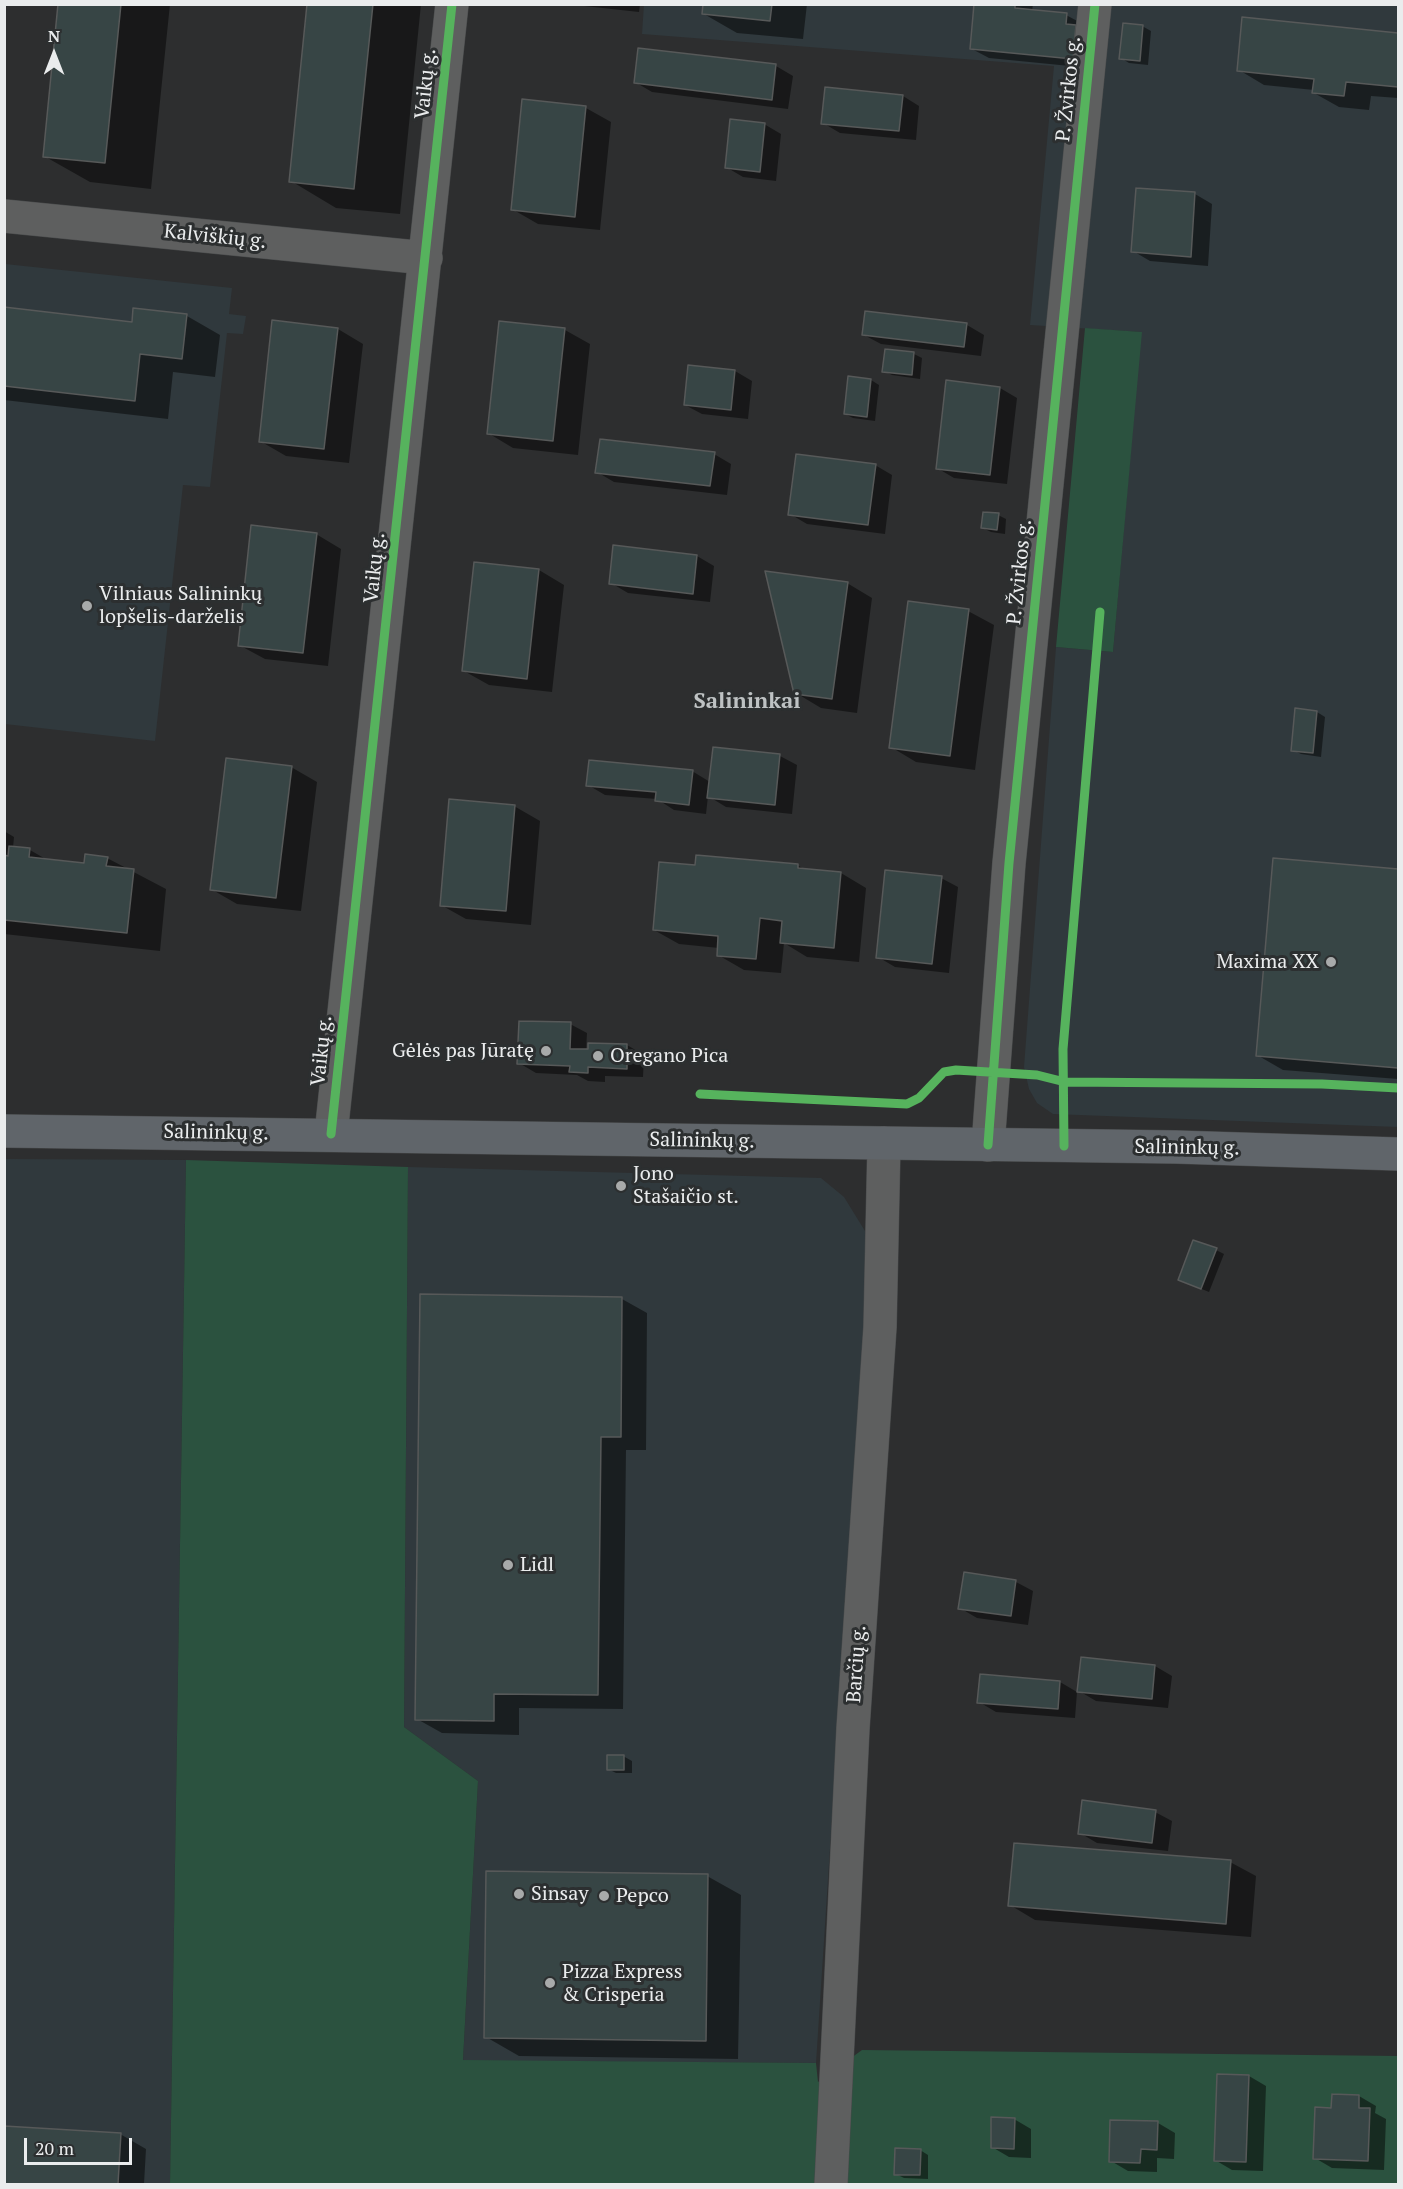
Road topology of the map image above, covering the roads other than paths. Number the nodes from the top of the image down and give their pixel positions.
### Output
1 (452, 4) edge
2 (1095, 4) edge
3 (4, 216) edge
4 (426, 258) junction
5 (4, 1131) edge
6 (331, 1134) junction
7 (884, 1143) junction
8 (988, 1144) junction
9 (1398, 1154) edge
10 (831, 2184) edge

1 - 4 street, Vaikų g.
2 - 8 street, P. Žvirkos g.
3 - 4 street, Kalviškių g.
4 - 6 street, Vaikų g.
5 - 6 main road, Salininkų g.
6 - 7 main road, Salininkų g.
7 - 8 main road, Salininkų g.
7 - 10 street, Barčių g.
8 - 9 main road, Salininkų g.

